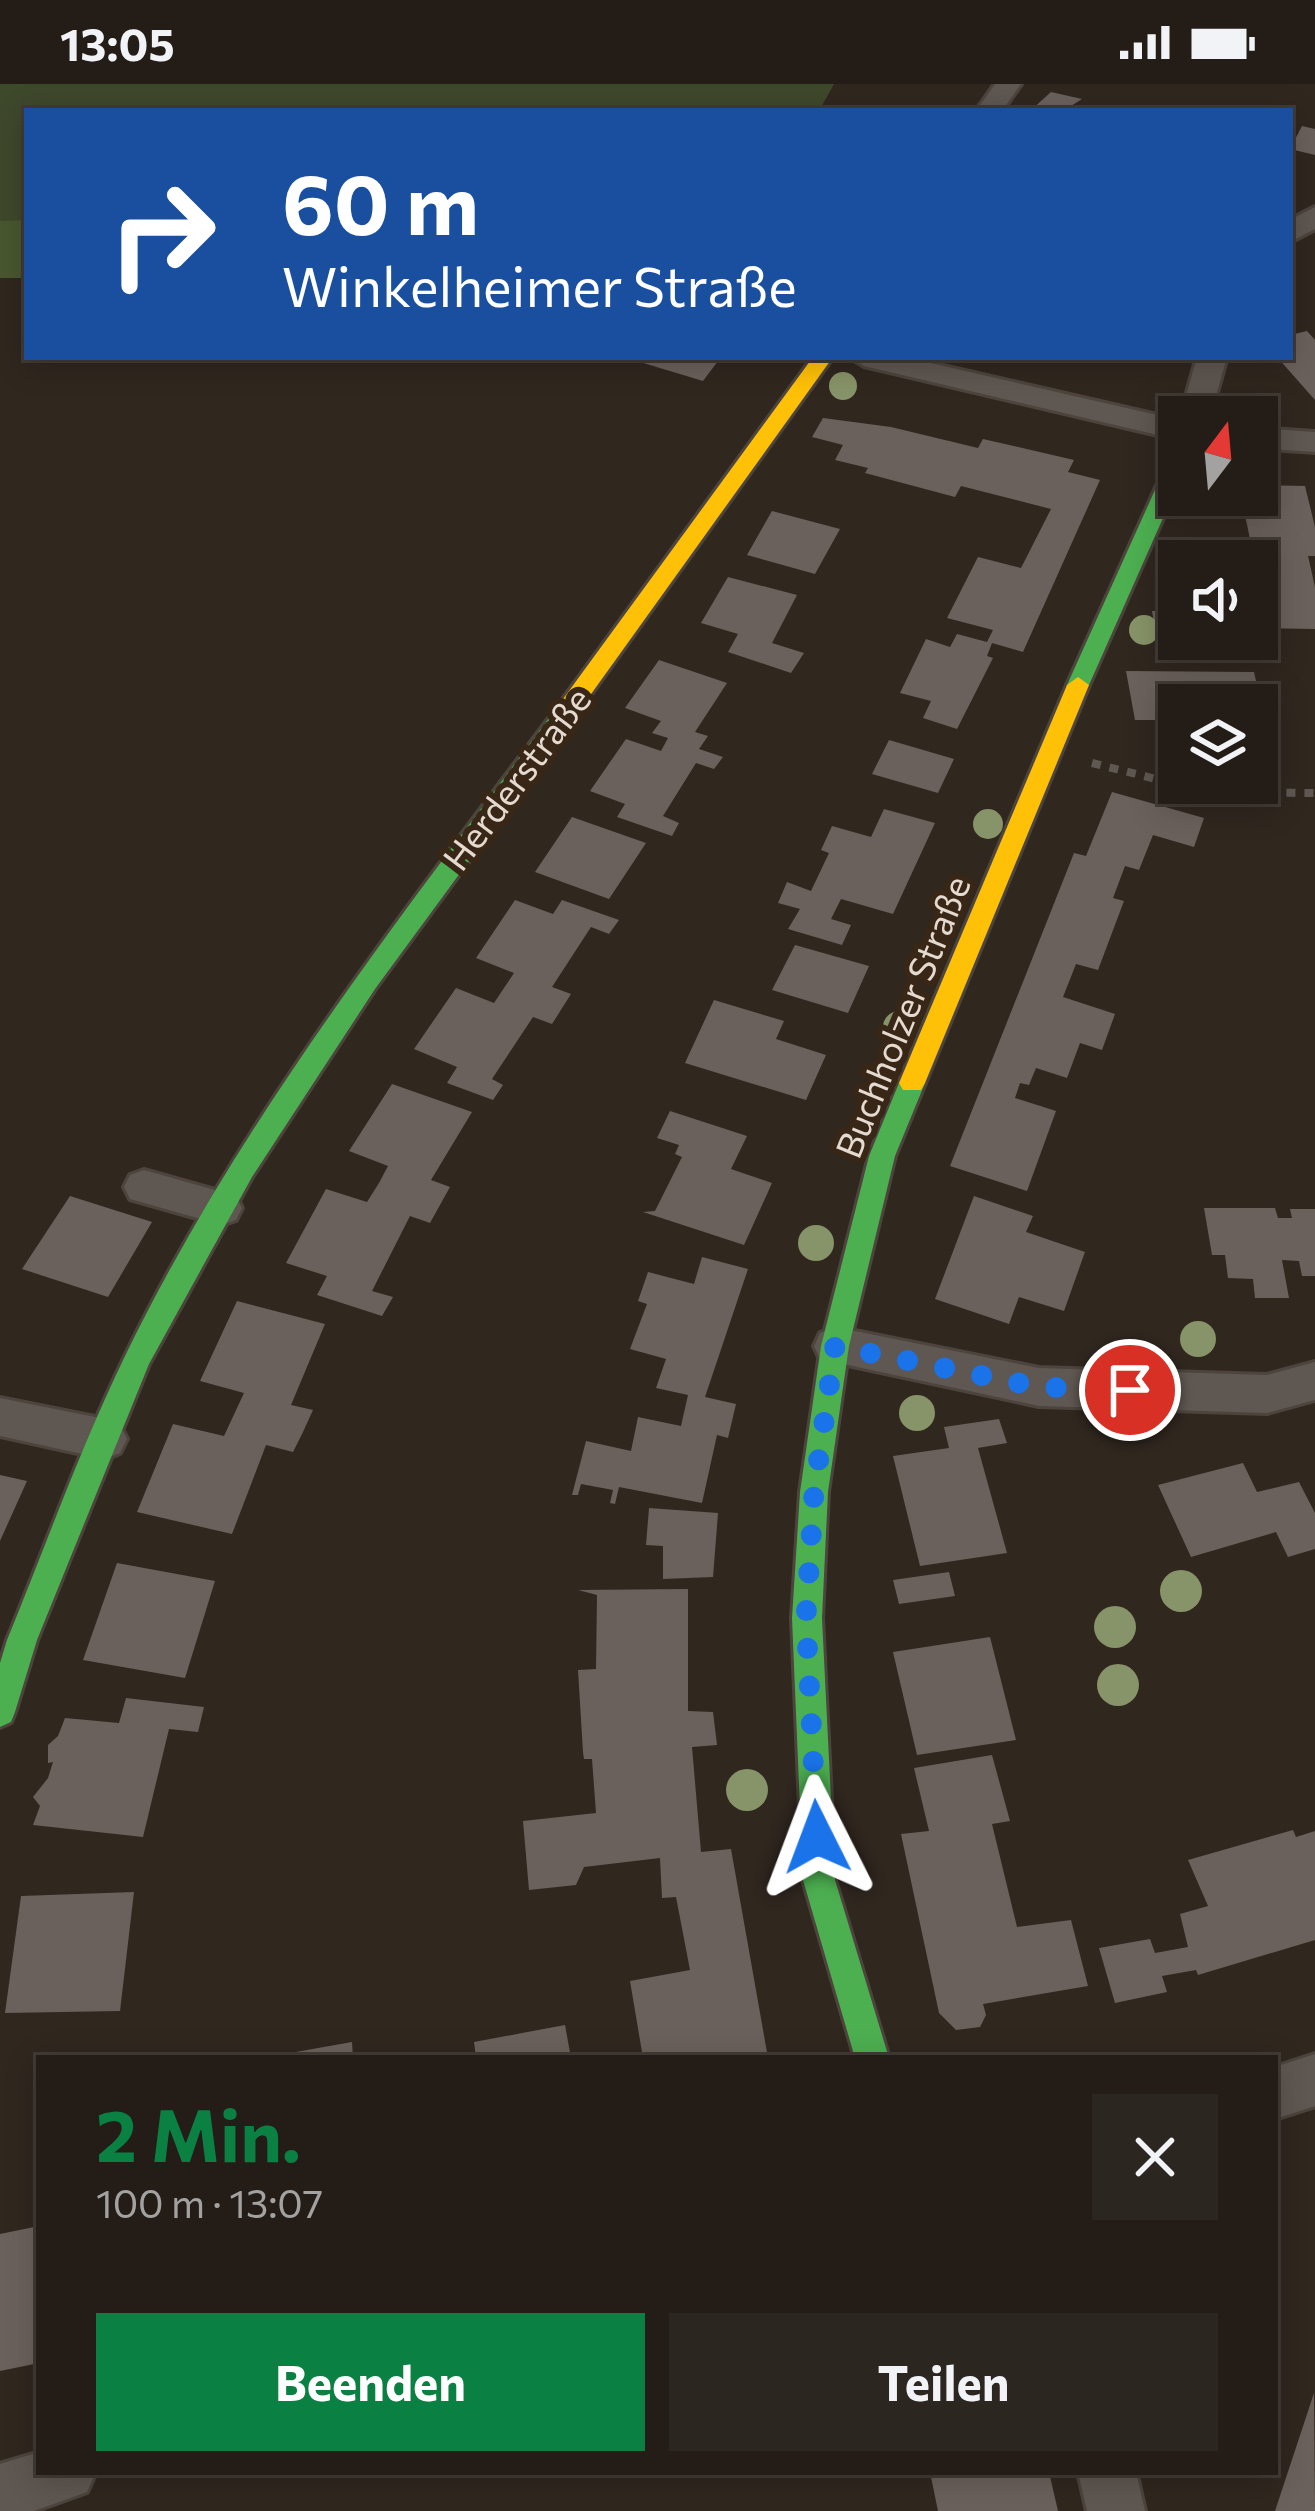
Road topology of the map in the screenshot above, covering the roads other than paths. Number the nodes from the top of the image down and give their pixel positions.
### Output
1 (821, 360) edge
2 (877, 360) edge
3 (1211, 360) edge
4 (1201, 396) edge
5 (1158, 425) edge
6 (1278, 439) edge
7 (1315, 442) edge
8 (1158, 506) edge
9 (143, 1187) dead end
10 (222, 1208) junction
11 (835, 1346) junction
12 (1315, 1381) edge
13 (0, 1417) edge
14 (105, 1439) junction
15 (0, 1712) edge
16 (871, 2055) edge
17 (1315, 2080) edge
18 (1278, 2092) edge
19 (57, 2475) edge
20 (1108, 2475) edge
21 (0, 2493) edge
22 (1116, 2511) edge

1 - 10 street, Herderstraße
2 - 5 street
3 - 4 street
6 - 7 street
8 - 11 street, Buchholzer Straße
9 - 10 street
10 - 14 street, Herderstraße
11 - 12 street
11 - 16 street, Buchholzer Straße
13 - 14 street
14 - 15 street, Herderstraße
17 - 18 street
19 - 21 street
20 - 22 street

